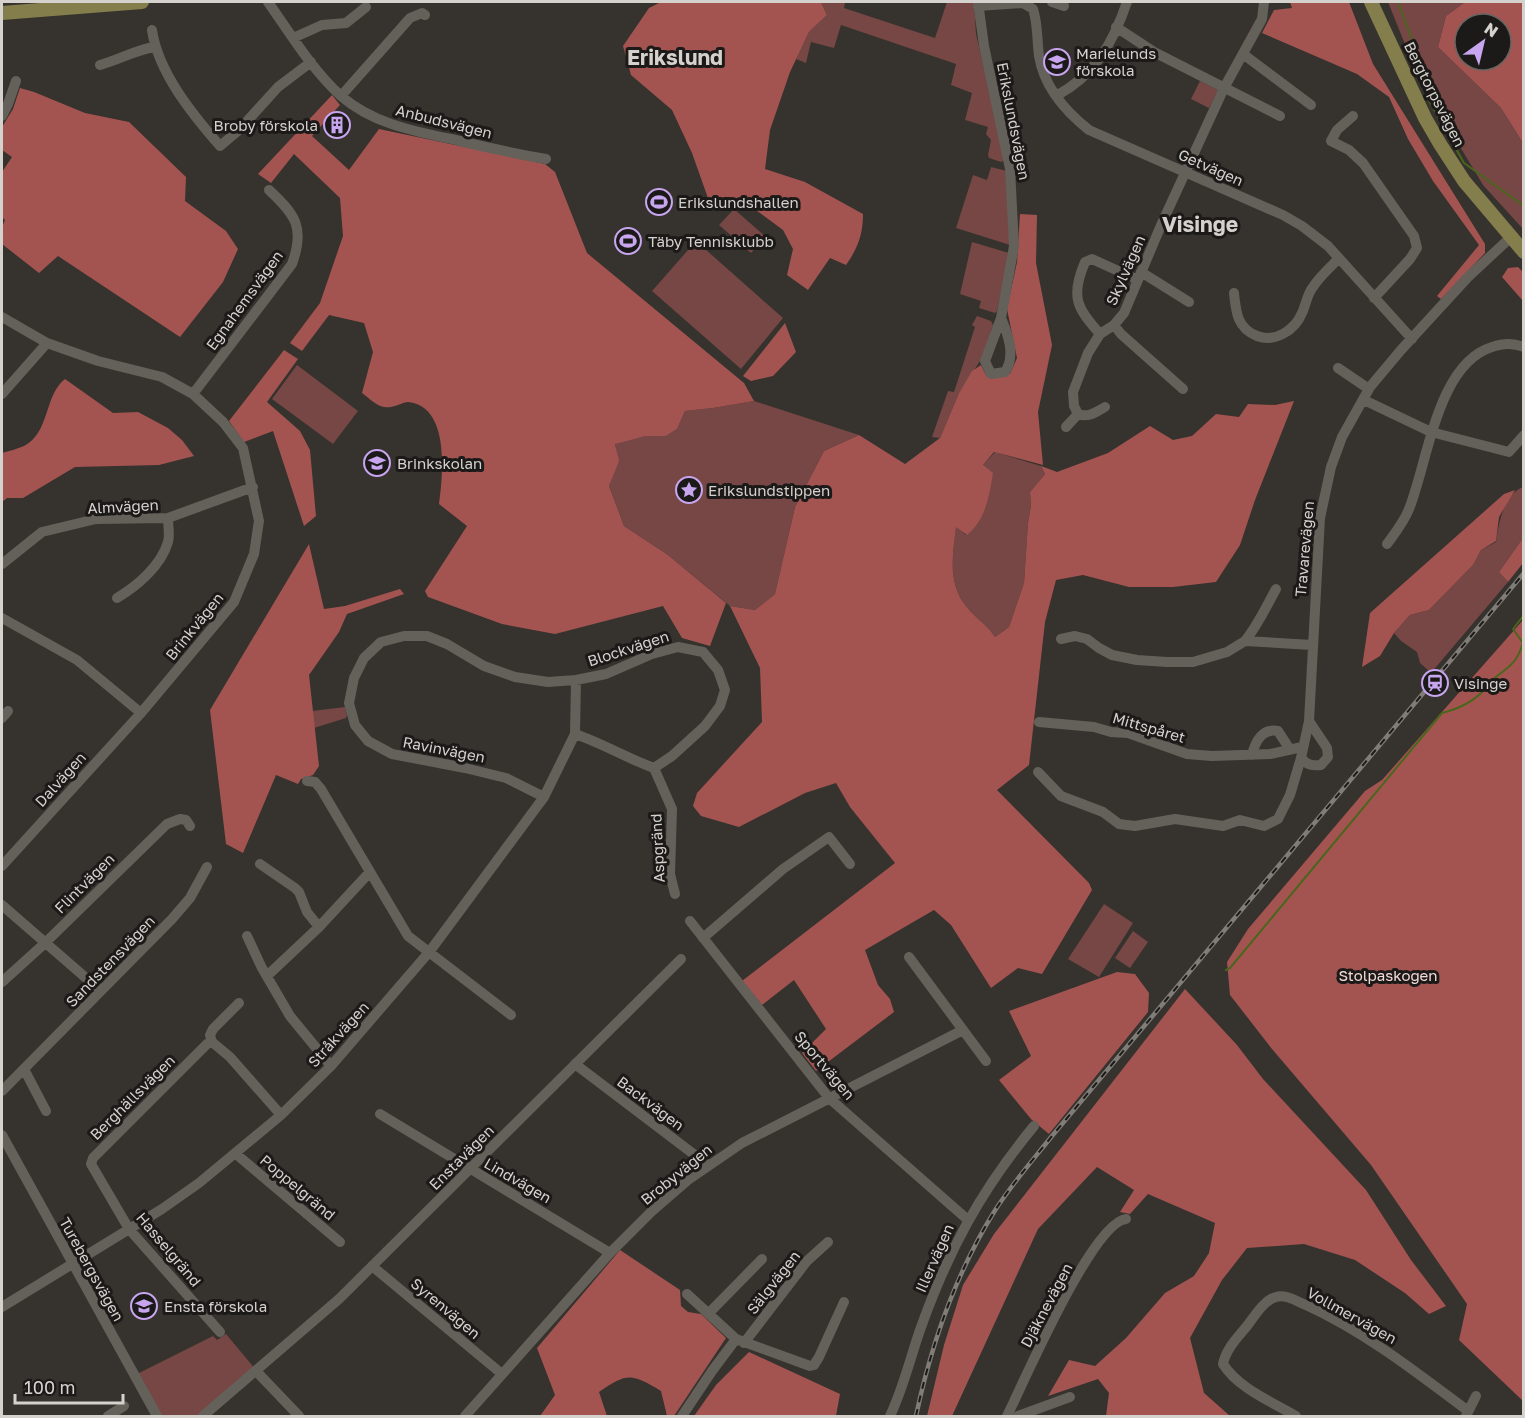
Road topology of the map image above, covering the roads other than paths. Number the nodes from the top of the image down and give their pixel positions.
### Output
1 (142, 2) edge
2 (268, 2) edge
3 (1052, 2) edge
4 (1127, 2) edge
5 (1264, 2) edge
6 (1371, 2) edge
7 (978, 4) edge
8 (1035, 5) edge
9 (1064, 6) dead end
10 (366, 8) dead end
11 (2, 13) edge
12 (425, 15) dead end
13 (1116, 27) junction
14 (152, 30) dead end
15 (293, 38) junction
16 (154, 47) junction
17 (1242, 54) junction
18 (311, 62) junction
19 (100, 65) dead end
20 (16, 81) dead end
21 (1224, 88) junction
22 (341, 96) junction
23 (1056, 96) junction
24 (1311, 105) dead end
25 (2, 116) edge
26 (1280, 116) dead end
27 (1353, 116) dead end
28 (546, 159) dead end
29 (1185, 172) junction
30 (269, 190) dead end
31 (1510, 238) junction
32 (1524, 252) edge
33 (1338, 259) junction
34 (1139, 276) junction
35 (1234, 293) dead end
36 (1374, 298) junction
37 (1190, 302) dead end
38 (2, 317) edge
39 (1001, 318) dead end
40 (1114, 325) junction
41 (1100, 334) junction
42 (1412, 339) junction
43 (47, 343) junction
44 (1524, 347) edge
45 (1338, 368) dead end
46 (1183, 389) dead end
47 (2, 394) edge
48 (193, 394) junction
49 (1366, 394) junction
50 (1106, 407) dead end
51 (1078, 414) junction
52 (1066, 427) dead end
53 (1431, 432) junction
54 (1524, 435) edge
55 (253, 487) junction
56 (168, 518) junction
57 (1387, 544) dead end
58 (2, 564) edge
59 (1276, 589) dead end
60 (117, 598) dead end
61 (2, 618) edge
62 (1259, 622) junction
63 (1061, 639) dead end
64 (1245, 641) junction
65 (1265, 641) junction
66 (1312, 645) junction
67 (576, 680) junction
68 (141, 712) junction
69 (1308, 721) junction
70 (1039, 722) dead end
71 (575, 734) junction
72 (1289, 748) junction
73 (1302, 752) junction
74 (1252, 755) junction
75 (654, 768) junction
76 (1038, 772) dead end
77 (307, 782) dead end
78 (544, 797) junction
79 (190, 826) dead end
80 (260, 864) dead end
81 (850, 864) dead end
82 (2, 866) edge
83 (207, 867) dead end
84 (369, 873) junction
85 (675, 894) dead end
86 (2, 905) edge
87 (690, 921) dead end
88 (319, 927) junction
89 (247, 936) dead end
90 (703, 938) junction
91 (44, 944) junction
92 (430, 951) junction
93 (909, 957) dead end
94 (681, 959) dead end
95 (267, 975) junction
96 (2, 982) edge
97 (100, 991) junction
98 (239, 1003) dead end
99 (510, 1014) dead end
100 (963, 1030) junction
101 (212, 1042) junction
102 (986, 1061) dead end
103 (575, 1064) junction
104 (331, 1065) junction
105 (24, 1069) junction
106 (2, 1091) edge
107 (829, 1098) junction
108 (46, 1111) dead end
109 (380, 1114) dead end
110 (281, 1115) junction
111 (1034, 1126) dead end
112 (2, 1135) edge
113 (236, 1154) junction
114 (708, 1165) junction
115 (470, 1169) junction
116 (119, 1212) joint
117 (1126, 1219) dead end
118 (968, 1220) junction
119 (129, 1229) junction
120 (340, 1242) dead end
121 (828, 1242) dead end
122 (610, 1252) junction
123 (762, 1259) dead end
124 (72, 1264) junction
125 (372, 1266) junction
126 (687, 1294) dead end
127 (844, 1302) dead end
128 (2, 1307) edge
129 (709, 1313) junction
130 (220, 1332) dead end
131 (740, 1341) junction
132 (256, 1371) junction
133 (502, 1374) junction
134 (1476, 1396) dead end
135 (1070, 1397) dead end
136 (124, 1406) dead end
137 (1467, 1414) edge
138 (108, 1416) edge
139 (157, 1416) edge
140 (203, 1416) edge
141 (299, 1416) edge
142 (465, 1416) edge
143 (682, 1416) edge
144 (890, 1416) edge
145 (1007, 1416) edge
146 (1018, 1416) edge
147 (1296, 1416) edge

1 - 11 main road
2 - 15 street, Anbudsvägen
3 - 9 street
4 - 13 street
5 - 17 street, Skylvägen
6 - 31 main road, Bergtorpsvägen
7 - 8 street, Getvägen
7 - 39 street, Erikslundsvägen
8 - 23 street, Getvägen
10 - 15 street
12 - 22 street
13 - 21 street
13 - 23 street
14 - 16 street
15 - 18 street, Anbudsvägen
16 - 18 street
16 - 19 street
17 - 21 street, Skylvägen
17 - 24 street
18 - 22 street, Anbudsvägen
20 - 25 street
21 - 26 street
21 - 29 street, Skylvägen
22 - 28 street, Anbudsvägen
23 - 29 street, Getvägen
27 - 36 street
29 - 33 street, Getvägen
29 - 34 street, Skylvägen
30 - 48 street, Egnahemsvägen
31 - 32 main road, Bergtorpsvägen
31 - 42 street, Travarevägen
33 - 35 street
33 - 36 street, Getvägen
34 - 37 street
34 - 40 street, Skylvägen
34 - 41 street
36 - 42 street, Getvägen
38 - 43 street, Brinkvägen
40 - 41 street, Skylvägen
40 - 46 street
41 - 51 street, Skylvägen
42 - 49 street, Travarevägen
43 - 47 street
43 - 48 street, Brinkvägen
44 - 53 street
45 - 49 street
48 - 55 street, Brinkvägen
49 - 53 street
49 - 66 street, Travarevägen
50 - 51 street
51 - 52 street
53 - 54 street
53 - 57 street
55 - 56 street, Almvägen
55 - 68 street, Brinkvägen
56 - 58 street, Almvägen
56 - 60 street
59 - 62 street
61 - 68 street
62 - 64 street
62 - 65 street
63 - 64 street
64 - 65 street
65 - 66 street
66 - 69 street, Travarevägen
67 - 71 street, Stråkvägen
67 - 75 street, Blockvägen
67 - 78 street, Ravinvägen
68 - 82 street, Dalvägen
69 - 73 street, Travarevägen
69 - 73 street
70 - 74 street, Mittspåret
71 - 75 street
71 - 78 street, Stråkvägen
72 - 73 street, Mittspåret
72 - 74 street, Mittspåret
72 - 74 street
73 - 76 street, Travarevägen
75 - 85 street, Aspgränd
77 - 84 street
78 - 92 street, Stråkvägen
79 - 91 street, Flintvägen
80 - 88 street
81 - 90 street
83 - 97 street, Sandstensvägen
84 - 88 street
84 - 92 street
86 - 91 street
87 - 90 street, Sportvägen
88 - 95 street
89 - 95 street
90 - 107 street, Sportvägen
91 - 96 street, Flintvägen
91 - 97 street
92 - 99 street
92 - 104 street, Stråkvägen
93 - 100 street
94 - 103 street, Enstavägen
95 - 104 street
97 - 105 street, Sandstensvägen
98 - 101 street, Berghällsvägen
100 - 102 street
100 - 107 street, Brobyvägen
101 - 110 street
101 - 116 street, Berghällsvägen
103 - 114 street, Backvägen
103 - 115 street, Enstavägen
104 - 110 street, Stråkvägen
105 - 106 street, Sandstensvägen
105 - 108 street
107 - 114 street, Brobyvägen
107 - 118 street, Sportvägen
109 - 115 street, Lindvägen
110 - 113 street, Stråkvägen
111 - 118 street, Illervägen
112 - 124 street, Turebergsvägen
113 - 119 street, Stråkvägen
113 - 120 street, Poppelgränd
114 - 122 street, Brobyvägen
115 - 122 street, Lindvägen
115 - 125 street, Enstavägen
116 - 119 street, Hasselgränd
117 - 145 street, Djäknevägen
118 - 144 street, Illervägen
119 - 124 street, Stråkvägen
119 - 130 street, Hasselgränd
121 - 131 street, Sälgvägen
122 - 133 street, Brobyvägen
123 - 129 street, Sälgvägen
124 - 128 street, Stråkvägen
124 - 139 street, Turebergsvägen
125 - 132 street, Enstavägen
125 - 133 street, Syrenvägen
126 - 129 street
127 - 131 street
129 - 131 street
131 - 143 street, Sälgvägen
132 - 140 street, Enstavägen
132 - 141 street
133 - 142 street, Brobyvägen
134 - 137 street
135 - 146 street
136 - 138 street
137 - 147 street, Vollmervägen

